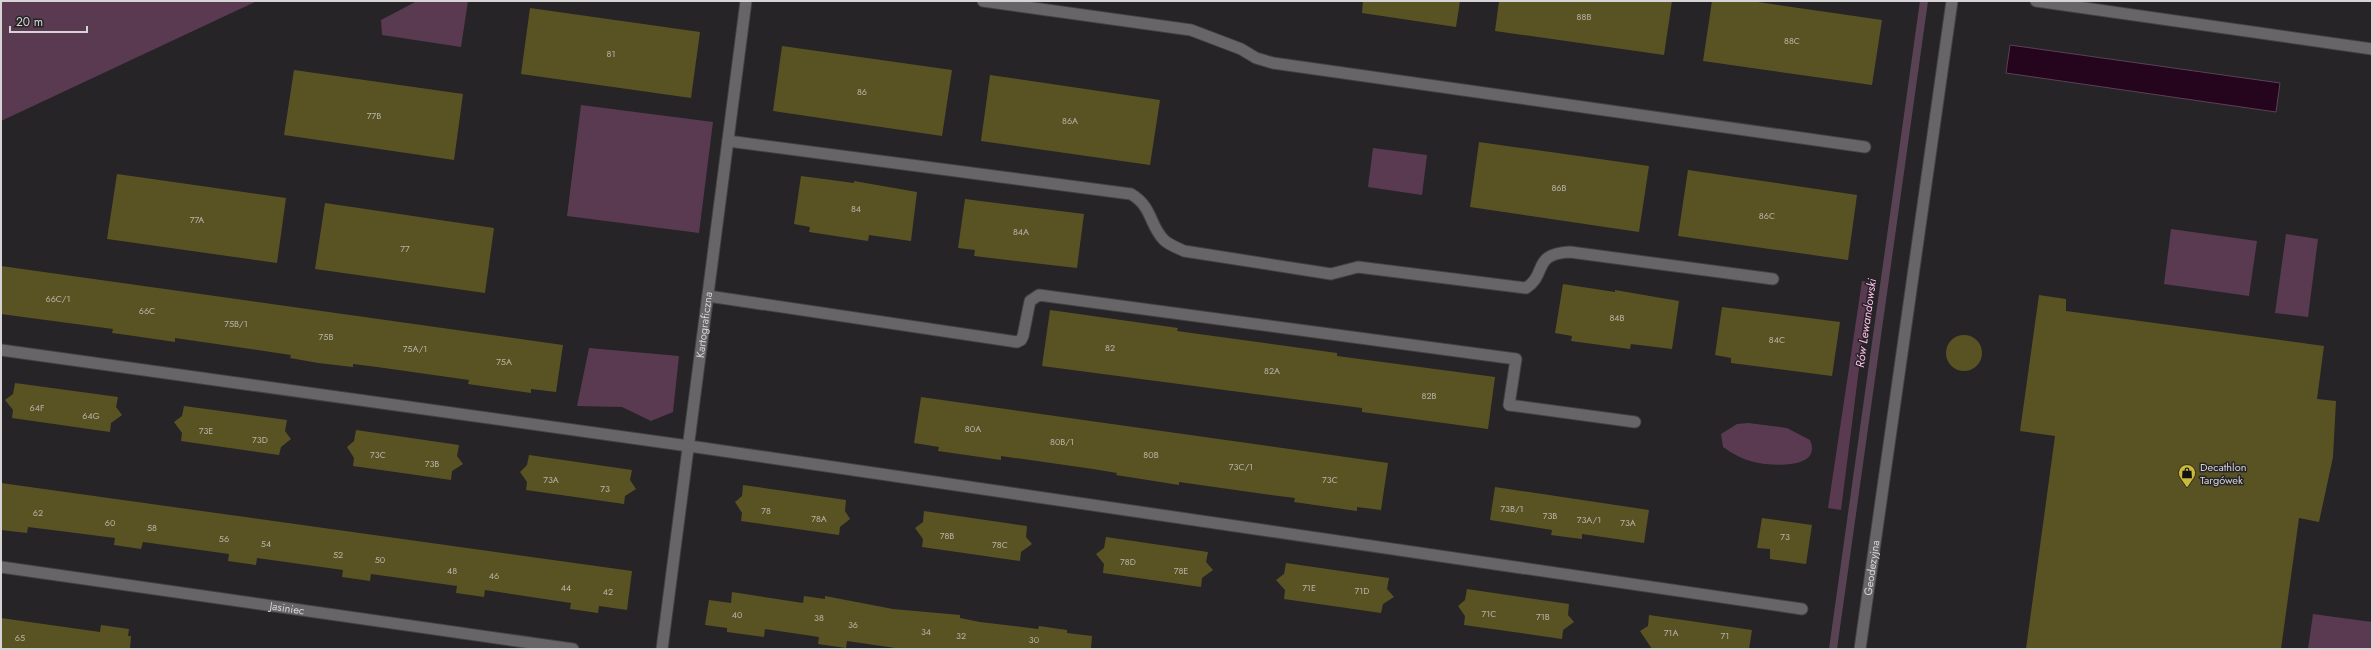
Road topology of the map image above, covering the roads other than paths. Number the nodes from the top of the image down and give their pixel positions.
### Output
1 (746, 1) edge
2 (983, 1) edge
3 (1952, 1) edge
4 (2036, 1) edge
5 (2372, 49) edge
6 (728, 141) junction
7 (1865, 147) dead end
8 (1773, 280) dead end
9 (708, 296) junction
10 (1, 350) edge
11 (1635, 422) dead end
12 (689, 446) junction
13 (1, 567) edge
14 (1802, 609) dead end
15 (573, 649) edge
16 (662, 649) edge
17 (1860, 649) edge

1 - 6 street, Kartograficzna
2 - 7 street
3 - 17 street, Geodezyjna
4 - 5 street
6 - 8 street
6 - 9 street, Kartograficzna
9 - 11 street
9 - 12 street, Kartograficzna
10 - 12 street
12 - 14 street
12 - 16 street, Kartograficzna
13 - 15 street, Jasiniec

